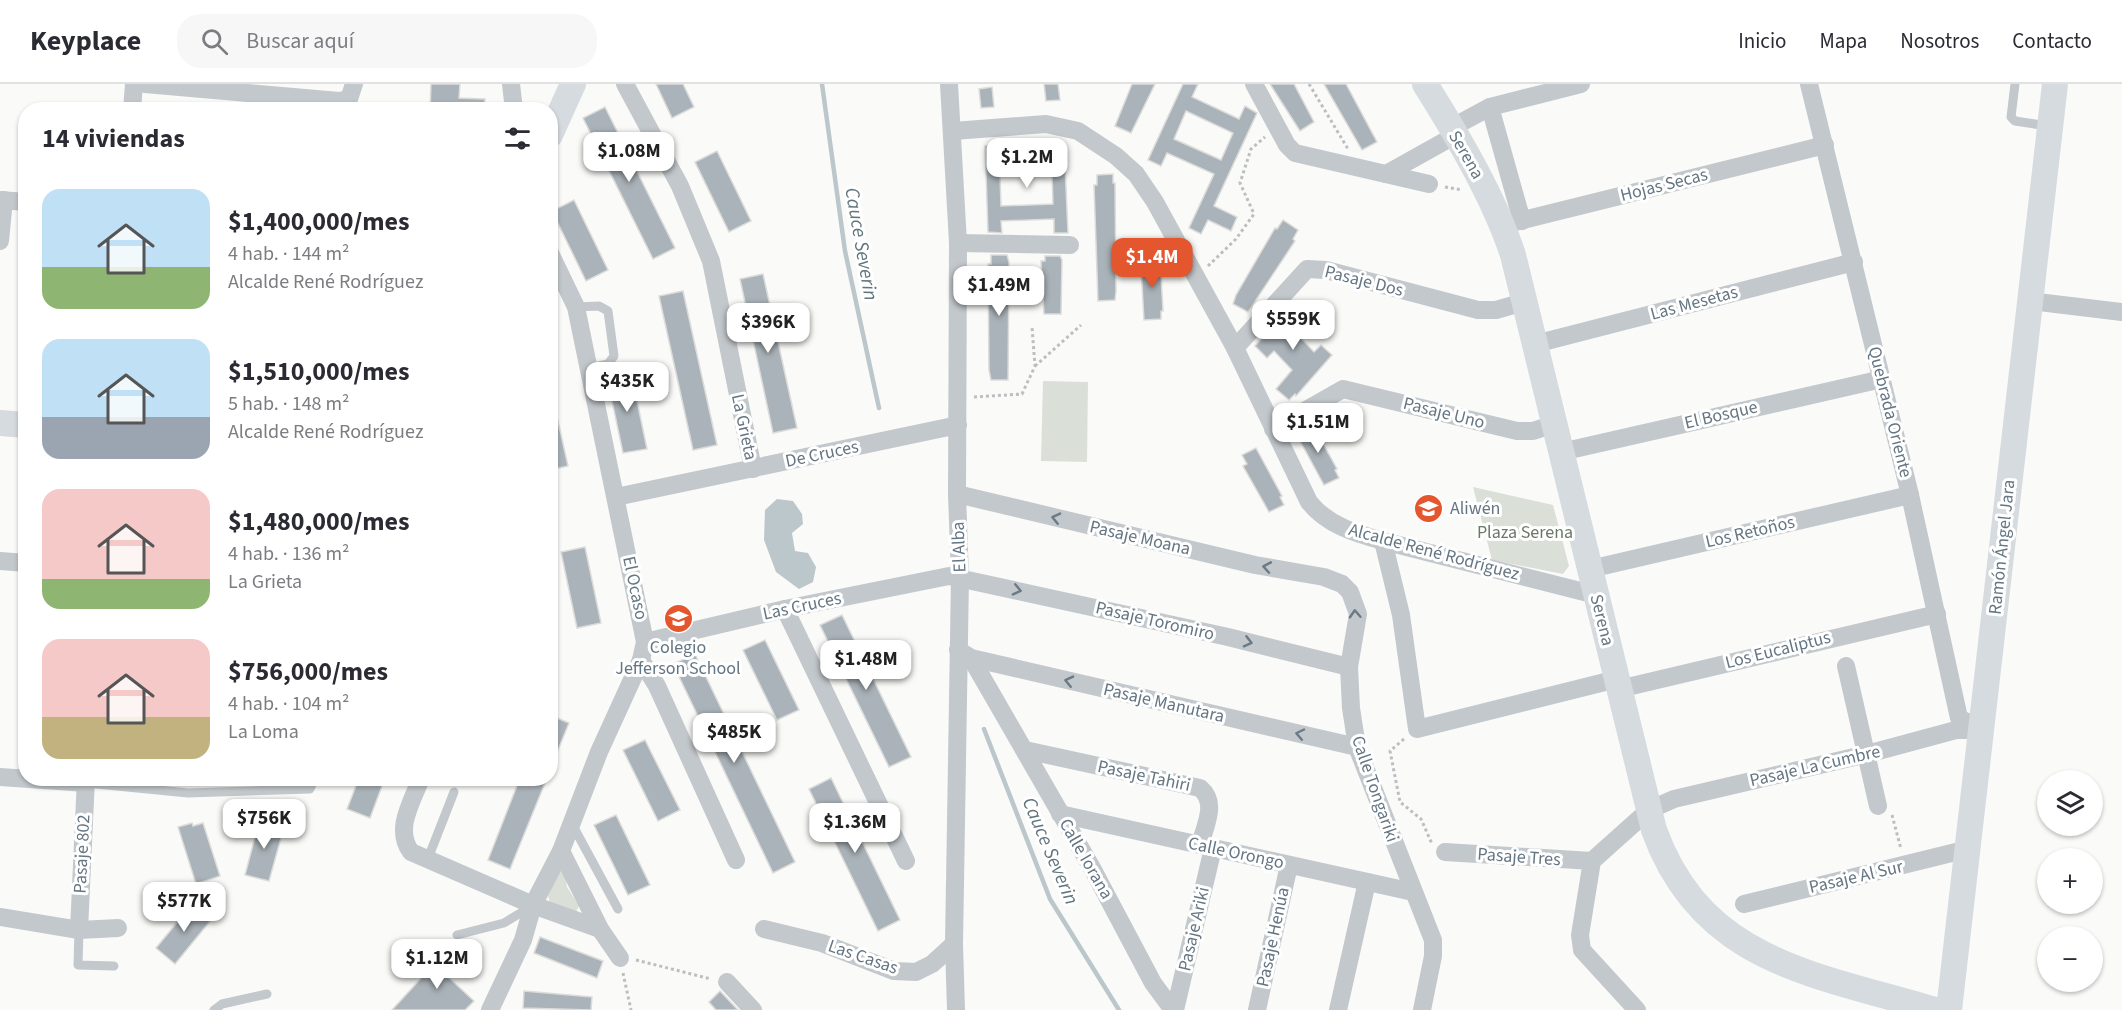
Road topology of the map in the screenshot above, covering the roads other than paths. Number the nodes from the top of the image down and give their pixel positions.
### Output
1 (134, 84) edge
2 (145, 84) edge
3 (511, 84) edge
4 (573, 84) edge
5 (625, 84) edge
6 (949, 84) edge
7 (1254, 84) edge
8 (1425, 84) edge
9 (1581, 84) edge
10 (1809, 84) edge
11 (2015, 84) edge
12 (2055, 84) edge
13 (352, 92) edge
14 (133, 102) edge
15 (288, 102) edge
16 (312, 102) edge
17 (513, 102) edge
18 (1490, 107) junction
19 (558, 117) edge
20 (2050, 126) junction
21 (953, 131) junction
22 (1452, 132) junction
23 (1825, 145) junction
24 (1386, 174) junction
25 (1429, 184) road end
26 (2, 200) edge
27 (18, 201) edge
28 (1513, 223) junction
29 (0, 241) edge
30 (958, 243) junction
31 (1070, 245) dead end
32 (1854, 262) junction
33 (558, 270) edge
34 (2030, 301) junction
35 (1524, 302) junction
36 (576, 307) junction
37 (2122, 312) edge
38 (1535, 344) junction
39 (1235, 348) junction
40 (589, 368) junction
41 (1881, 378) junction
42 (0, 423) edge
43 (18, 424) edge
44 (1554, 424) junction
45 (958, 425) junction
46 (1273, 429) junction
47 (1561, 452) junction
48 (753, 469) junction
49 (957, 494) junction
50 (1910, 495) junction
51 (616, 497) junction
52 (1383, 541) junction
53 (0, 561) edge
54 (18, 562) edge
55 (1590, 569) junction
56 (960, 577) junction
57 (1324, 578) joint
58 (1596, 595) junction
59 (785, 609) junction
60 (1937, 614) junction
61 (643, 651) junction
62 (964, 654) junction
63 (1846, 666) dead end
64 (1349, 667) junction
65 (1618, 684) junction
66 (1981, 730) junction
67 (1357, 747) junction
68 (1025, 750) junction
69 (1867, 754) junction
70 (0, 777) edge
71 (18, 778) edge
72 (86, 786) edge
73 (125, 786) edge
74 (311, 786) edge
75 (419, 786) edge
76 (454, 792) dead end
77 (1878, 806) road end
78 (1649, 810) junction
79 (1060, 814) junction
80 (571, 822) junction
81 (1206, 846) junction
82 (1968, 849) junction
83 (561, 851) junction
84 (1445, 852) road end
85 (424, 859) junction
86 (736, 860) dead end
87 (906, 861) dead end
88 (1592, 861) junction
89 (1289, 865) junction
90 (1367, 882) junction
91 (1413, 892) junction
92 (1744, 904) dead end
93 (533, 905) junction
94 (618, 909) dead end
95 (0, 917) edge
96 (118, 928) dead end
97 (600, 929) junction
98 (764, 929) dead end
99 (79, 930) junction
100 (457, 935) dead end
101 (954, 944) junction
102 (620, 958) road end
103 (114, 966) dead end
104 (728, 982) road end
105 (267, 994) dead end
106 (214, 1010) edge
107 (490, 1010) edge
108 (753, 1010) edge
109 (956, 1010) edge
110 (1174, 1010) edge
111 (1257, 1010) edge
112 (1338, 1010) edge
113 (1422, 1010) edge
114 (1637, 1010) edge
115 (1935, 1010) edge
116 (1949, 1010) edge

1 - 14 street
2 - 15 street
3 - 17 street
4 - 19 street
5 - 48 street, La Grieta
6 - 21 street, El Alba
7 - 24 street
8 - 22 street, Serena
9 - 18 street
10 - 23 street, Quebrada Oriente
11 - 20 lane
12 - 20 street, Ramón Ángel Jara
13 - 16 street
18 - 22 street
18 - 28 street, Serena
20 - 34 street, Ramón Ángel Jara
21 - 30 street, El Alba
21 - 39 street, Alcalde René Rodríguez
22 - 24 street
22 - 28 street, Serena
23 - 28 street, Hojas Secas
23 - 32 street, Quebrada Oriente
24 - 25 street
26 - 27 street
26 - 29 street
28 - 35 street, Serena
30 - 31 street
30 - 45 street, El Alba
32 - 38 street, Las Mesetas
32 - 41 street, Quebrada Oriente
33 - 36 street, El Ocaso
34 - 37 street
34 - 66 street, Ramón Ángel Jara
35 - 38 street, Serena
35 - 39 street, Pasaje Dos
36 - 40 street, El Ocaso
36 - 40 lane
38 - 44 street, Serena
39 - 46 street, Alcalde René Rodríguez
40 - 51 street, El Ocaso
41 - 47 street, El Bosque
41 - 50 street, Quebrada Oriente
42 - 43 street
44 - 46 street, Pasaje Uno
44 - 47 street, Serena
45 - 48 street, De Cruces
45 - 49 street, El Alba
46 - 52 street, Alcalde René Rodríguez
47 - 55 street, Serena
48 - 51 street, De Cruces
49 - 56 street, El Alba
57 -> 49 street, Pasaje Moana
50 - 55 street, Los Retoños
50 - 60 street, Quebrada Oriente
51 - 61 street, El Ocaso
52 - 58 street, Alcalde René Rodríguez
52 - 65 street
53 - 54 street
55 - 58 street, Serena
56 - 59 street, Las Cruces
56 - 62 street, El Alba
56 -> 64 street, Pasaje Toromiro
64 -> 57 street, Calle Tongariki
58 - 65 street, Serena
59 - 61 street, Las Cruces
59 - 87 street
60 - 65 street, Los Eucaliptus
60 - 66 street, Quebrada Oriente
61 - 80 street
61 - 86 street
67 -> 62 street, Pasaje Manutara
62 - 68 street, Calle Iorana
62 - 101 street, El Alba
63 - 69 street
64 - 67 street, Calle Tongariki
65 - 78 street, Serena
66 - 69 street, Pasaje La Cumbre
66 - 82 street, Ramón Ángel Jara
67 - 91 street, Calle Tongariki
68 - 79 street, Calle Iorana
68 - 81 street, Pasaje Tahiri
69 - 77 street
69 - 78 street, Pasaje La Cumbre
70 - 71 street
72 - 99 street, Pasaje 802
73 - 74 lane
75 - 85 street
76 - 85 lane
78 - 88 street, Pasaje La Cumbre
78 - 115 street, Serena
79 - 81 street, Calle Orongo
79 - 110 street, Calle Iorana
80 - 83 street
80 - 94 lane
81 - 89 street, Calle Orongo
81 - 110 street, Pasaje Ariki
82 - 92 street, Pasaje Al Sur
82 - 116 street, Ramón Ángel Jara
83 - 93 street
83 - 97 street
84 - 88 street, Pasaje Tres
85 - 93 street
88 - 114 street
89 - 90 street, Calle Orongo
89 - 111 street, Pasaje Henúa
90 - 91 street, Calle Orongo
90 - 112 street
91 - 113 street, Calle Tongariki
93 - 97 street
93 - 100 lane
93 - 107 street
95 - 99 street
96 - 99 street
97 - 102 street
98 - 101 street, Las Casas
99 - 103 lane
101 - 109 street, El Alba
104 - 108 street
105 - 106 lane

